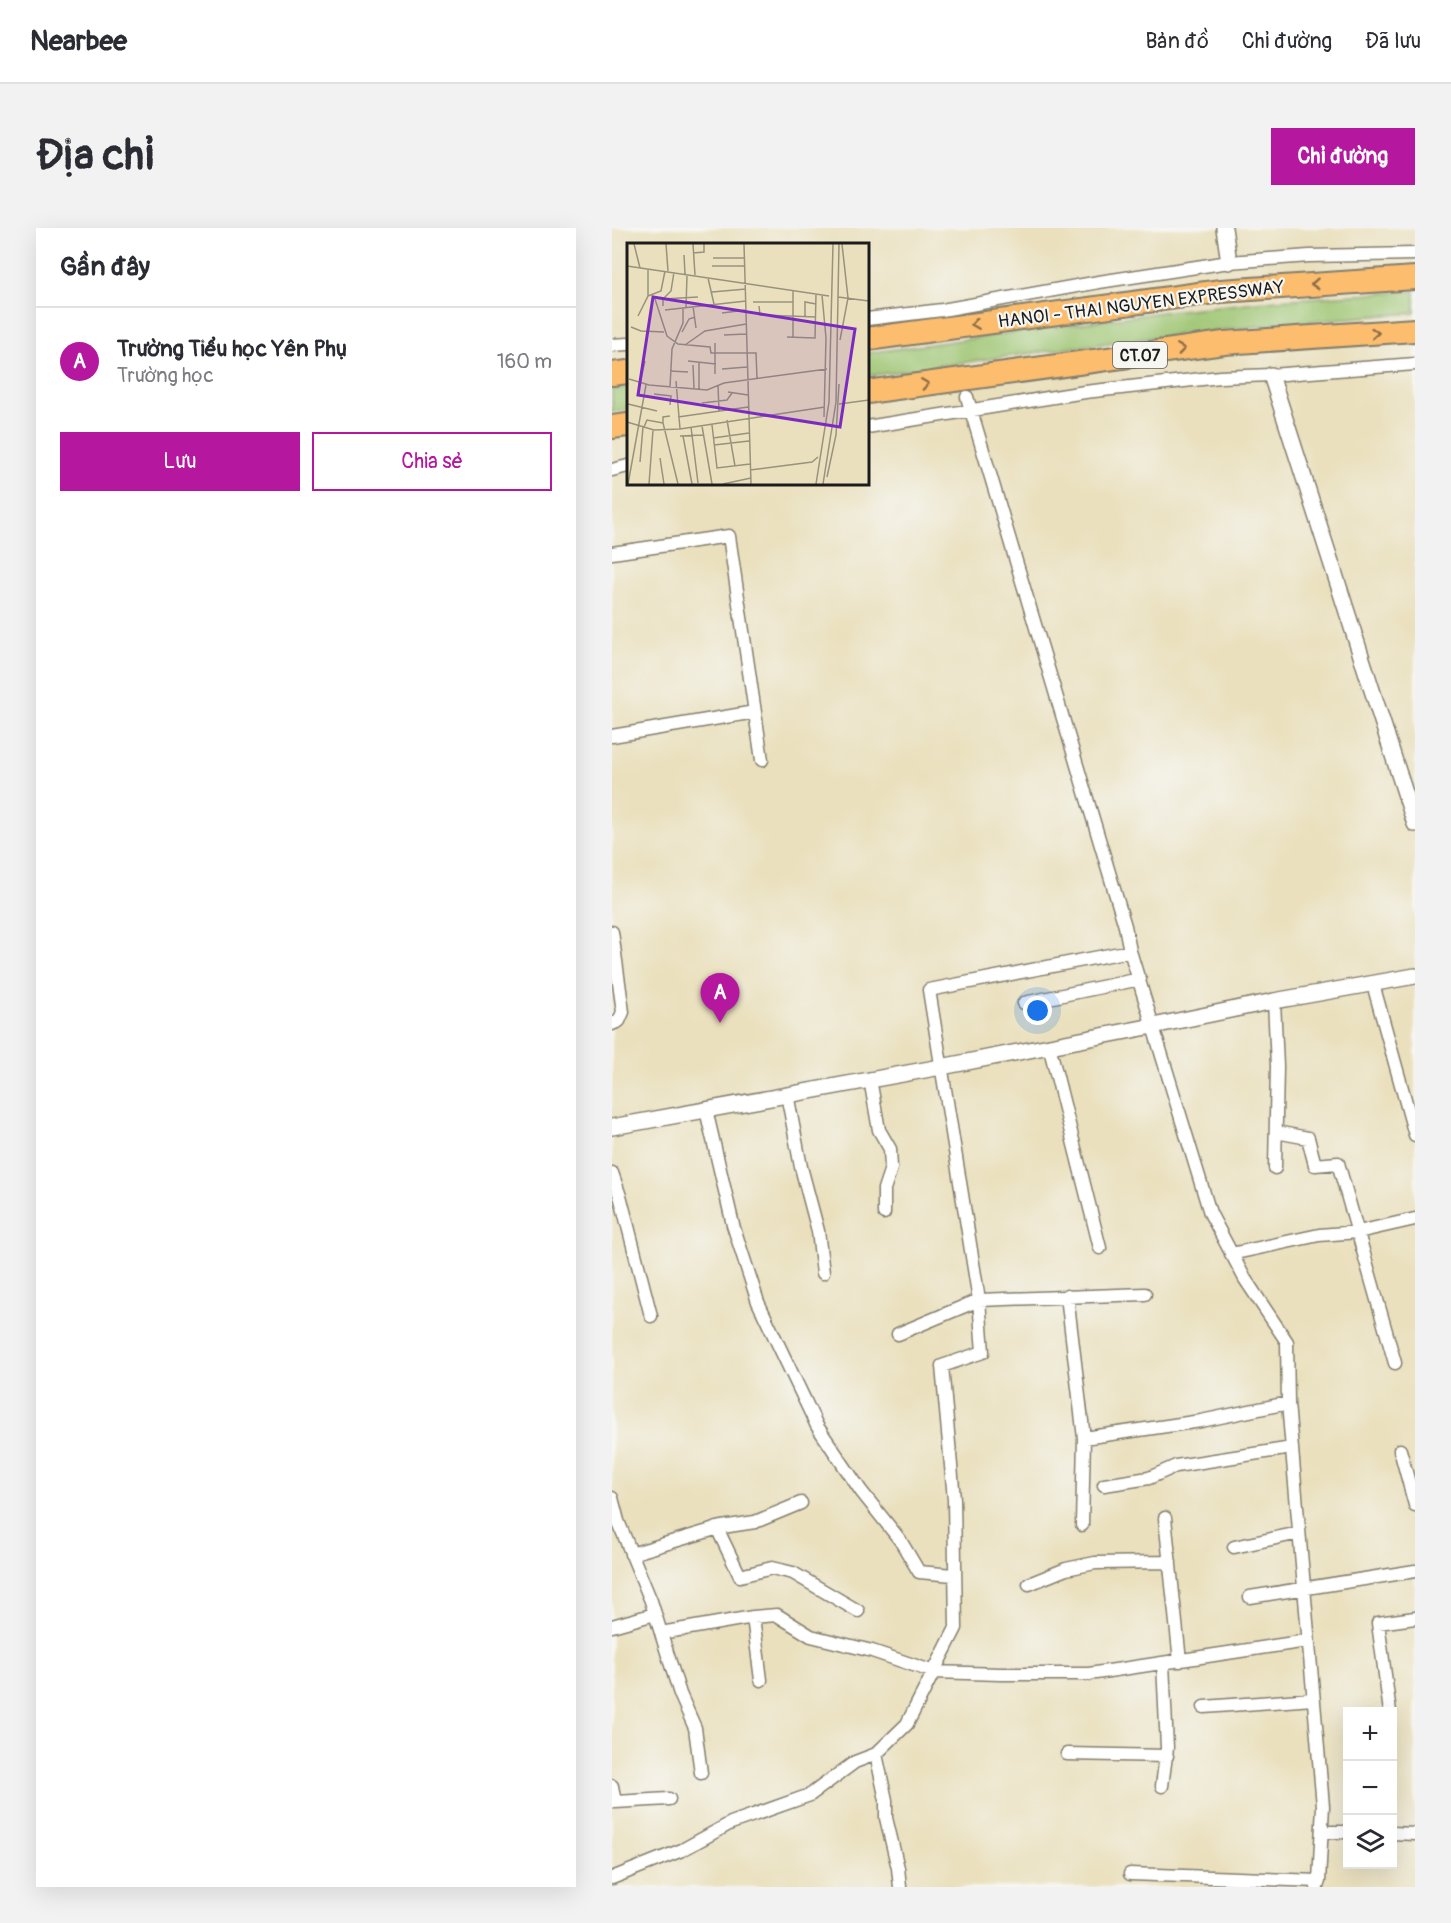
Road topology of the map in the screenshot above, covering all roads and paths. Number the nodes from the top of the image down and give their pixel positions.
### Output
1 (1224, 228) edge
2 (1415, 254) edge
3 (1229, 262) junction
4 (1415, 278) edge
5 (868, 319) edge
6 (1415, 330) edge
7 (868, 339) edge
8 (627, 344) edge
9 (612, 345) edge
10 (1415, 364) edge
11 (627, 372) edge
12 (612, 374) edge
13 (1271, 375) junction
14 (868, 392) edge
15 (967, 397) dead end
16 (972, 411) junction
17 (627, 425) edge
18 (612, 427) edge
19 (868, 427) edge
20 (627, 466) edge
21 (612, 470) edge
22 (612, 553) edge
23 (755, 712) junction
24 (612, 736) edge
25 (762, 760) dead end
26 (1415, 824) edge
27 (612, 932) edge
28 (1130, 951) junction
29 (1415, 976) edge
30 (1140, 979) junction
31 (1373, 984) junction
32 (1274, 1001) junction
33 (1024, 1003) dead end
34 (612, 1024) edge
35 (1153, 1026) junction
36 (1049, 1046) junction
37 (941, 1067) junction
38 (870, 1079) junction
39 (787, 1094) junction
40 (706, 1110) junction
41 (612, 1127) edge
42 (1276, 1132) junction
43 (1415, 1135) edge
44 (1275, 1168) dead end
45 (612, 1173) edge
46 (884, 1213) dead end
47 (1415, 1219) edge
48 (1358, 1232) junction
49 (1100, 1248) dead end
50 (1231, 1254) junction
51 (823, 1273) dead end
52 (1146, 1294) dead end
53 (1067, 1296) junction
54 (979, 1300) junction
55 (651, 1316) dead end
56 (898, 1334) dead end
57 (1395, 1363) dead end
58 (1288, 1403) junction
59 (1084, 1438) junction
60 (1292, 1448) junction
61 (1400, 1450) dead end
62 (1104, 1485) dead end
63 (612, 1498) edge
64 (801, 1503) dead end
65 (1415, 1505) edge
66 (1165, 1518) dead end
67 (1082, 1526) dead end
68 (717, 1528) junction
69 (1299, 1533) junction
70 (1234, 1546) dead end
71 (631, 1554) junction
72 (1170, 1562) junction
73 (1415, 1570) edge
74 (954, 1575) junction
75 (1029, 1584) dead end
76 (1303, 1588) junction
77 (1250, 1598) dead end
78 (858, 1611) dead end
79 (655, 1614) junction
80 (753, 1617) junction
81 (1415, 1618) edge
82 (612, 1626) edge
83 (661, 1632) junction
84 (1307, 1641) junction
85 (1180, 1661) junction
86 (1163, 1663) junction
87 (934, 1672) junction
88 (761, 1680) dead end
89 (1313, 1699) junction
90 (1204, 1707) dead end
91 (1389, 1707) edge
92 (876, 1754) junction
93 (1067, 1754) dead end
94 (1167, 1755) junction
95 (702, 1773) dead end
96 (612, 1786) edge
97 (1162, 1786) dead end
98 (669, 1799) dead end
99 (614, 1802) edge
100 (1322, 1832) junction
101 (1343, 1832) edge
102 (1397, 1833) edge
103 (1415, 1834) edge
104 (1130, 1874) dead end
105 (612, 1878) edge
106 (1179, 1882) edge
107 (1232, 1882) edge
108 (1318, 1884) edge
109 (900, 1887) edge

1 - 3 street
2 - 3 street
3 - 5 street
4 -> 7 highway, HANOI - THAI NGUYEN EXPRESSWAY
14 -> 6 highway, CT.07
8 - 9 street
10 - 13 street
11 - 12 highway
13 - 16 street
13 - 26 street
15 - 16 street
16 - 19 street
16 - 28 street
17 - 18 highway
20 - 21 street
22 - 23 street
23 - 24 street
23 - 25 street
27 - 34 street
28 - 30 street
28 - 37 street
29 - 31 street
30 - 33 street
30 - 35 street
31 - 32 street
31 - 43 street
32 - 35 street
32 - 42 street
35 - 36 street
35 - 50 street
36 - 37 street
36 - 49 street
37 - 38 street
37 - 54 street
38 - 39 street
38 - 46 street
39 - 40 street
39 - 51 street
40 - 41 street
40 - 74 street
42 - 44 street
42 - 48 street
45 - 55 street
47 - 48 street
48 - 50 street
48 - 57 street
50 - 58 street
52 - 53 street
53 - 54 street
53 - 59 street
54 - 56 street
54 - 74 street
58 - 59 street
58 - 60 street
59 - 67 street
60 - 62 street
60 - 69 street
61 - 65 street
63 - 71 street
64 - 68 street
66 - 72 street
68 - 71 street
68 - 78 street
69 - 70 street
69 - 76 street
71 - 79 street
72 - 75 street
72 - 85 street
73 - 76 street
74 - 87 street
76 - 77 street
76 - 84 street
79 - 82 street
79 - 83 street
80 - 83 street
80 - 87 street
80 - 88 street
81 - 91 street
83 - 95 street
84 - 85 street
84 - 89 street
85 - 86 street
86 - 87 street
86 - 94 street
87 - 92 street
89 - 90 street
89 - 100 street
92 - 105 street
92 - 109 street
93 - 94 street
94 - 97 street
96 - 99 street
98 - 99 street
100 - 101 street
100 - 108 street
102 - 103 street
104 - 106 street
106 - 107 street
107 - 108 street

